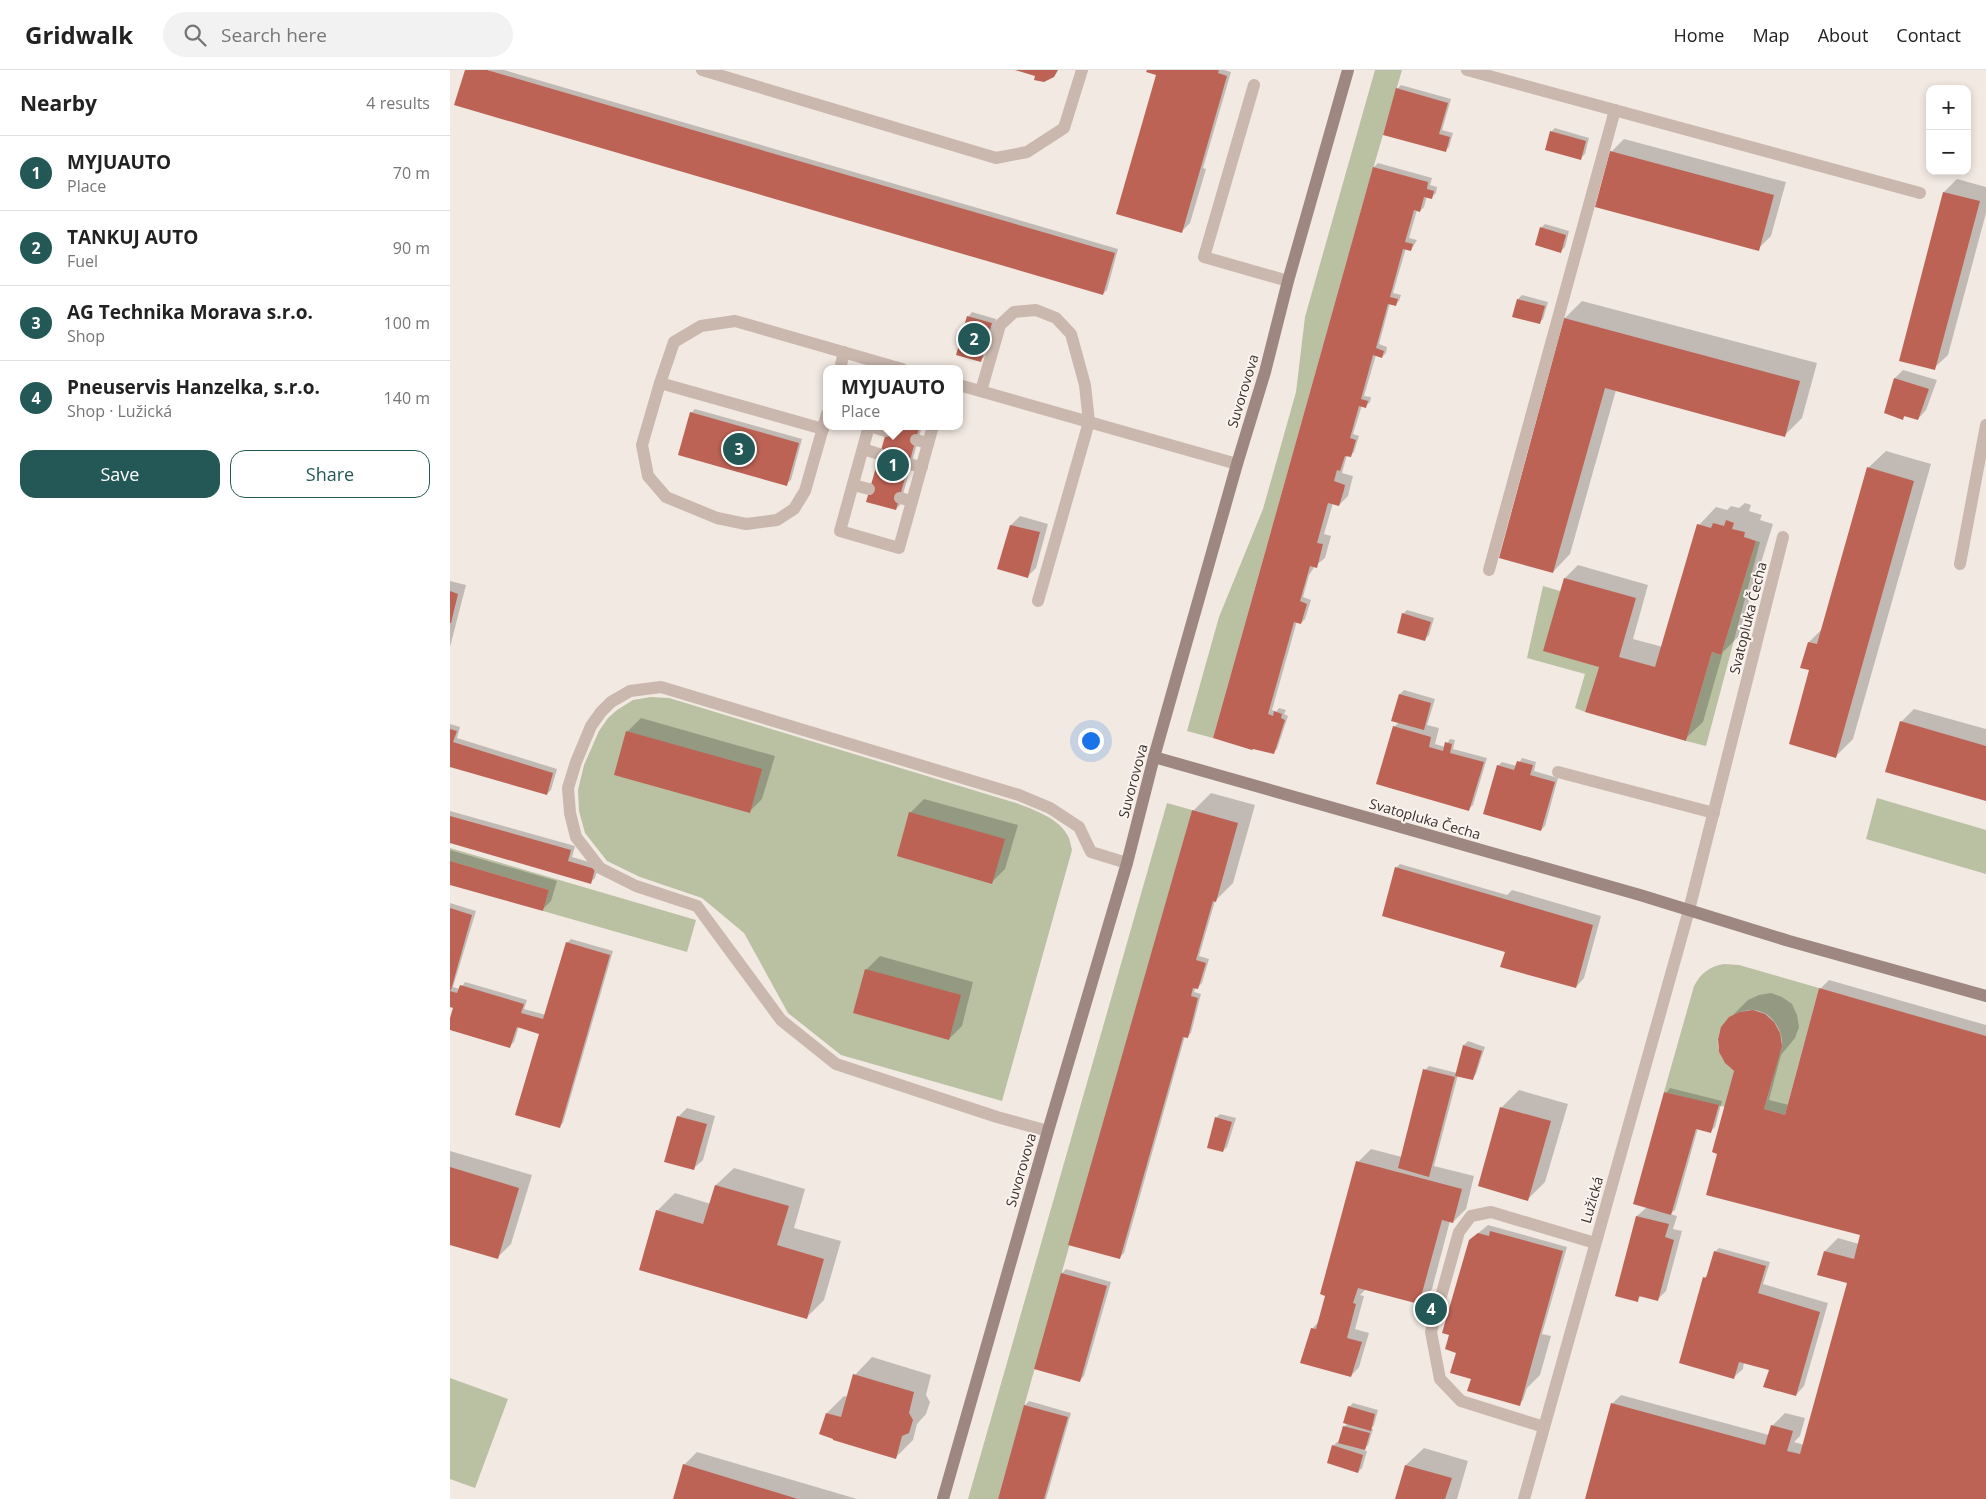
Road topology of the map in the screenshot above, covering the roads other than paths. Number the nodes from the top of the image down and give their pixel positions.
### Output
1 (702, 70) edge
2 (1082, 70) edge
3 (1348, 70) edge
4 (1468, 70) edge
5 (1254, 86) dead end
6 (1615, 110) junction
7 (1920, 192) dead end
8 (1288, 281) junction
9 (844, 352) junction
10 (841, 365) edge
11 (883, 365) edge
12 (660, 382) junction
13 (963, 386) edge
14 (981, 391) junction
15 (1089, 422) junction
16 (1986, 425) edge
17 (823, 429) joint
18 (868, 430) edge
19 (883, 430) edge
20 (930, 430) edge
21 (886, 431) dead end
22 (863, 449) junction
23 (880, 454) dead end
24 (1237, 464) junction
25 (853, 485) junction
26 (869, 489) dead end
27 (1783, 537) dead end
28 (1960, 564) dead end
29 (1490, 570) dead end
30 (1038, 601) dead end
31 (1154, 757) junction
32 (1558, 772) dead end
33 (1714, 813) junction
34 (1127, 863) junction
35 (1688, 910) junction
36 (1986, 996) edge
37 (1048, 1130) junction
38 (1595, 1244) junction
39 (1544, 1427) junction
40 (944, 1499) edge
41 (1524, 1499) edge

1 - 2 street
3 - 8 street, Suvorovova
4 - 6 street
5 - 8 street
6 - 7 street
6 - 29 street
8 - 24 street, Suvorovova
9 - 10 street
9 - 11 street
9 - 12 street
12 - 17 street
12 - 17 street
13 - 14 street
14 - 15 street
14 - 15 street
15 - 24 street
15 - 30 street
16 - 28 street
18 - 22 street
19 - 21 street
20 - 25 street
22 - 23 street
22 - 25 street
24 - 31 street, Suvorovova
25 - 26 street
27 - 33 street, Svatopluka Čecha
31 - 34 street, Suvorovova
31 - 35 street, Svatopluka Čecha
32 - 33 street
33 - 35 street, Svatopluka Čecha
34 - 37 street, Suvorovova
34 - 37 street
35 - 36 street, Svatopluka Čecha
35 - 38 street, Lužická
37 - 40 street, Suvorovova
38 - 39 street, Lužická
38 - 39 street
39 - 41 street, Lužická

